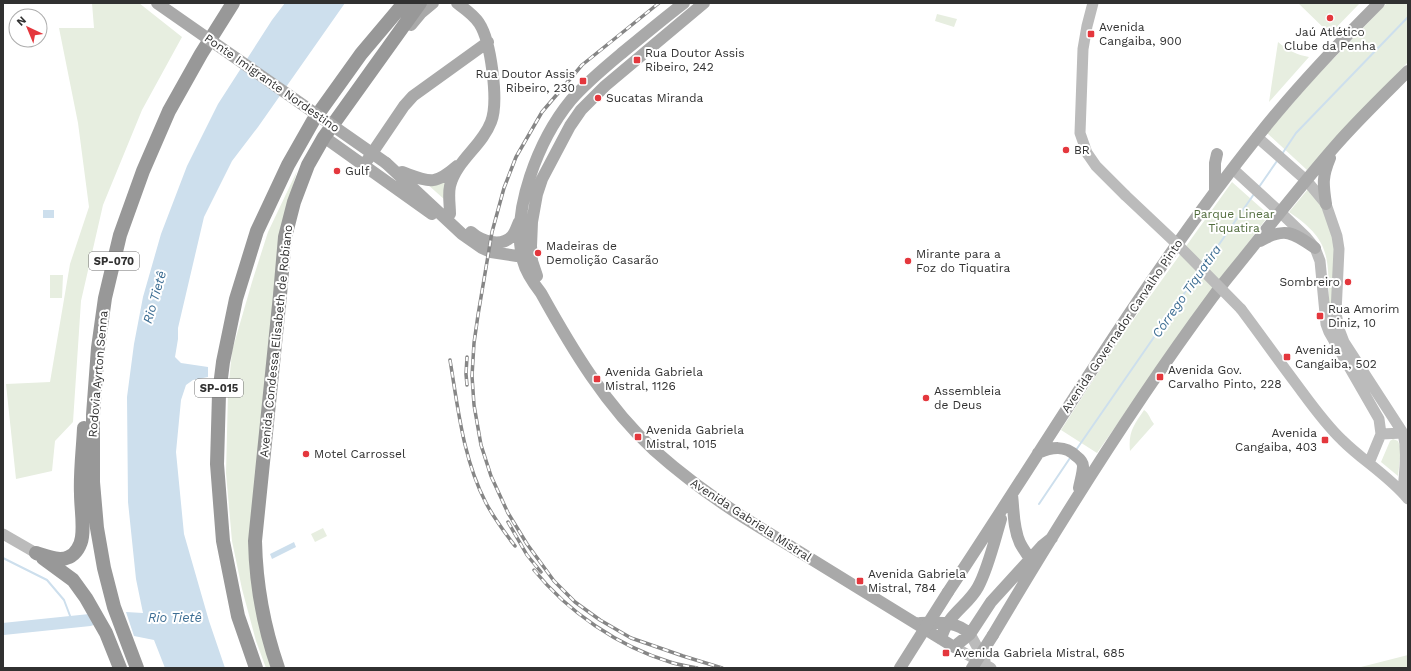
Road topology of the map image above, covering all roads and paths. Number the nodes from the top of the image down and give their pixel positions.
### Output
1 (157, 3) edge
2 (404, 3) edge
3 (420, 3) edge
4 (433, 3) edge
5 (457, 3) edge
6 (684, 3) edge
7 (704, 3) edge
8 (1093, 3) edge
9 (1379, 3) edge
10 (230, 6) edge
11 (394, 40) junction
12 (488, 42) junction
13 (1408, 71) edge
14 (597, 74) junction
15 (604, 86) junction
16 (571, 101) junction
17 (581, 110) junction
18 (324, 137) junction
19 (1260, 140) junction
20 (1336, 145) junction
21 (1218, 154) dead end
22 (465, 158) junction
23 (386, 163) junction
24 (364, 165) junction
25 (1232, 169) junction
26 (402, 172) junction
27 (1304, 179) junction
28 (1215, 192) junction
29 (1326, 204) junction
30 (1277, 209) junction
31 (450, 214) junction
32 (521, 217) junction
33 (462, 234) junction
34 (1255, 244) junction
35 (1315, 248) junction
36 (502, 253) junction
37 (527, 254) junction
38 (528, 273) junction
39 (541, 293) junction
40 (98, 348) junction
41 (1403, 433) junction
42 (1381, 434) junction
43 (1038, 453) junction
44 (1369, 463) junction
45 (1405, 496) edge
46 (1077, 497) junction
47 (1009, 500) junction
48 (3, 534) edge
49 (36, 553) junction
50 (1031, 564) junction
51 (947, 622) junction
52 (915, 623) junction
53 (970, 634) junction
54 (941, 639) junction
55 (954, 647) junction
56 (989, 667) edge
57 (120, 668) edge
58 (137, 668) edge
59 (256, 668) edge
60 (278, 668) edge
61 (900, 668) edge
62 (972, 668) edge

1 - 23 main road, Ponte Imigrante Nordestino, bridge
2 - 59 highway, SP-015
3 - 11 highway, Avenida Condessa Elisabeth de Robiano
4 - 11 main road
5 - 12 main road
6 - 14 main road
7 - 15 main road
8 - 44 street, bridge
9 - 19 main road, Avenida Governador Carvalho Pinto
10 - 40 highway, Rodovia Ayrton Senna / SP-070
11 - 18 highway, Avenida Condessa Elisabeth de Robiano
12 - 22 main road
12 - 24 main road
13 - 20 main road
14 - 15 main road
14 - 16 main road
15 - 17 main road
16 - 17 main road
16 - 32 main road
17 - 37 main road
18 - 24 main road
18 - 60 highway, Avenida Condessa Elisabeth de Robiano
19 - 25 main road, Avenida Governador Carvalho Pinto
19 - 27 street
20 - 27 main road
20 - 29 main road
21 - 28 main road
22 - 26 main road
22 - 31 main road
23 - 26 main road
23 - 33 main road
24 - 33 main road
25 - 28 main road, Avenida Governador Carvalho Pinto
25 - 30 street
26 - 31 main road
27 - 29 street
27 - 30 main road
28 - 43 main road, Avenida Governador Carvalho Pinto
29 - 41 street
30 - 34 main road
30 - 35 street
31 - 32 main road
32 - 37 main road
33 - 36 main road
34 - 35 main road
34 - 46 main road
35 - 42 street
36 - 37 main road
36 - 38 main road
37 - 38 main road, Avenida Gabriela Mistral
37 - 39 main road, Avenida Gabriela Mistral
38 - 39 main road, Avenida Gabriela Mistral
39 - 52 main road, Avenida Gabriela Mistral
40 - 49 highway
40 - 58 highway, Rodovia Ayrton Senna / SP-070
41 - 42 street
41 - 45 street
42 - 44 street
43 - 46 main road
43 - 47 main road, Avenida Governador Carvalho Pinto
44 - 45 street
46 - 50 main road
47 - 50 main road
47 - 51 main road
47 - 61 main road, Avenida Governador Carvalho Pinto, bridge
48 - 49 street
49 - 57 highway
50 - 53 main road
50 - 62 main road, bridge
51 - 52 main road
51 - 53 main road
51 - 54 main road
52 - 54 main road, Avenida Gabriela Mistral
53 - 55 main road
53 - 56 street, Avenida Gabriela Mistral
54 - 55 main road, Avenida Gabriela Mistral
55 - 56 street, Avenida Gabriela Mistral

